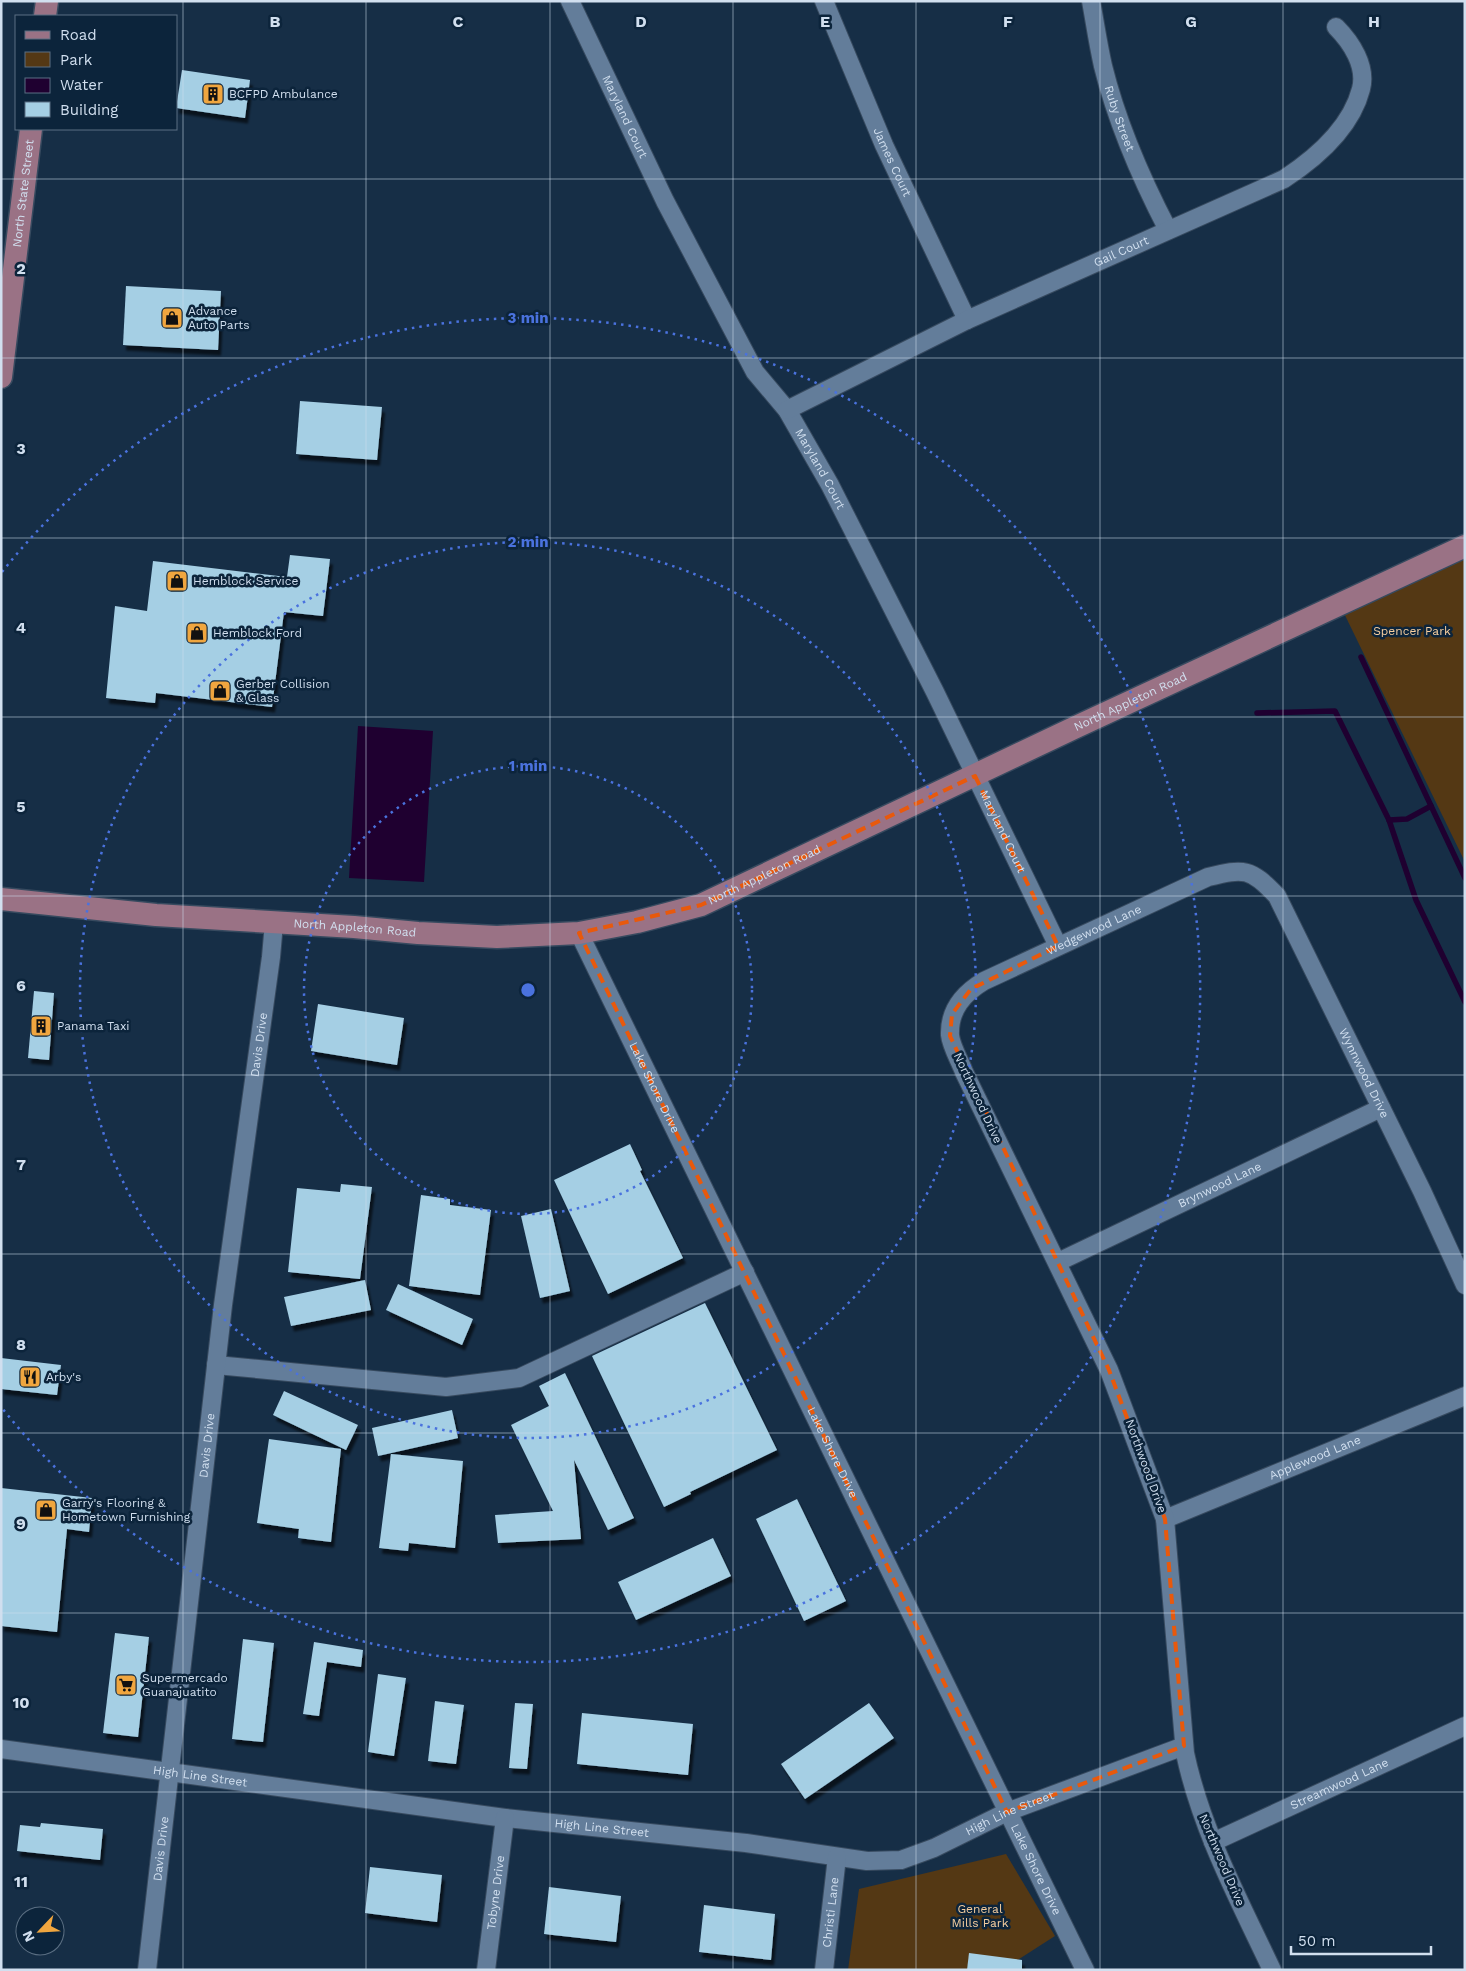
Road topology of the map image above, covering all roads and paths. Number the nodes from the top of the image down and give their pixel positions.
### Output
1 (46, 1) edge
2 (570, 1) edge
3 (824, 1) edge
4 (1091, 1) edge
5 (45, 15) edge
6 (1336, 27) dead end
7 (31, 130) edge
8 (1168, 230) junction
9 (967, 320) junction
10 (1, 377) edge
11 (787, 410) junction
12 (1465, 546) edge
13 (975, 776) junction
14 (1248, 872) joint
15 (1, 899) edge
16 (274, 923) junction
17 (579, 934) junction
18 (1058, 946) junction
19 (952, 1014) joint
20 (1381, 1108) junction
21 (1058, 1262) junction
22 (745, 1272) junction
23 (1465, 1285) edge
24 (216, 1365) junction
25 (1465, 1396) edge
26 (1165, 1519) junction
27 (1465, 1726) edge
28 (1184, 1746) junction
29 (1, 1749) edge
30 (170, 1773) junction
31 (1007, 1812) junction
32 (505, 1818) junction
33 (1213, 1842) junction
34 (837, 1857) junction
35 (147, 1970) edge
36 (486, 1970) edge
37 (824, 1970) edge
38 (1086, 1970) edge
39 (1272, 1970) edge

1 - 5 main road
2 - 11 street, Maryland Court
3 - 9 street, James Court
4 - 8 street, Ruby Street
6 - 8 street, Gail Court
7 - 10 main road, North State Street
8 - 9 street, Gail Court
9 - 11 street, Gail Court
11 - 13 street, Maryland Court
12 - 13 main road, North Appleton Road
13 - 17 main road, North Appleton Road
13 - 18 street, Maryland Court
14 - 18 street, Wedgewood Lane
14 - 20 street, Wynnwood Drive
15 - 16 main road, North Appleton Road
16 - 17 main road, North Appleton Road
16 - 24 street, Davis Drive
17 - 22 street, Lake Shore Drive
18 - 19 street, Wedgewood Lane
19 - 21 street, Northwood Drive
20 - 21 street, Brynwood Lane
20 - 23 street, Wynnwood Drive
21 - 26 street, Northwood Drive
22 - 24 street
22 - 31 street, Lake Shore Drive
24 - 30 street, Davis Drive
25 - 26 street, Applewood Lane
26 - 28 street, Northwood Drive
27 - 33 street, Streamwood Lane
28 - 31 street, High Line Street
28 - 33 street, Northwood Drive
29 - 30 street, High Line Street
30 - 32 street, High Line Street
30 - 35 street, Davis Drive
31 - 34 street, High Line Street
31 - 38 street, Lake Shore Drive
32 - 34 street, High Line Street
32 - 36 street, Tobyne Drive
33 - 39 street, Northwood Drive
34 - 37 street, Christi Lane

